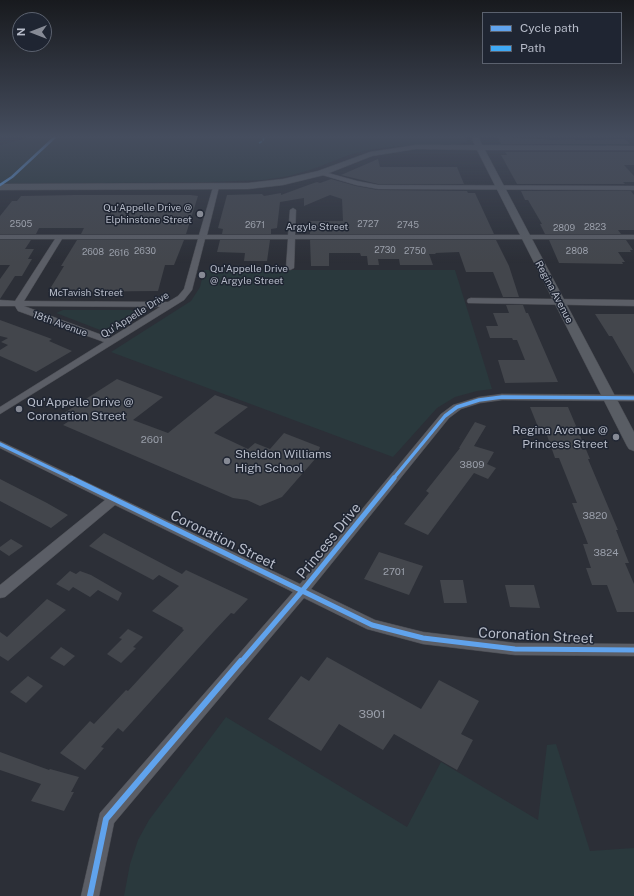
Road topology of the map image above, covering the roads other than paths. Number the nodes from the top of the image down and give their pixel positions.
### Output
1 (296, 179) edge
2 (341, 179) edge
3 (495, 179) edge
4 (216, 187) junction
5 (500, 188) junction
6 (634, 188) edge
7 (2, 189) edge
8 (293, 210) dead end
9 (0, 237) edge
10 (60, 237) junction
11 (291, 237) junction
12 (526, 237) junction
13 (634, 237) edge
14 (202, 238) junction
15 (290, 268) dead end
16 (471, 301) dead end
17 (560, 301) junction
18 (634, 303) edge
19 (0, 304) edge
20 (18, 304) junction
21 (172, 305) junction
22 (111, 342) junction
23 (610, 398) junction
24 (634, 398) edge
25 (0, 411) edge
26 (0, 444) edge
27 (634, 446) edge
28 (114, 499) junction
29 (302, 591) junction
30 (0, 593) edge
31 (634, 650) edge
32 (90, 896) edge

1 - 4 street
2 - 5 street
3 - 5 street, Regina Avenue
4 - 7 street
4 - 14 street, Qu'Appelle Drive
5 - 6 street
5 - 12 street, Regina Avenue
8 - 11 street
9 - 10 street, Argyle Street
10 - 14 street, Argyle Street
10 - 20 street, 18th Avenue
11 - 12 street, Argyle Street
11 - 14 street, Argyle Street
11 - 15 street
12 - 13 street, Argyle Street
12 - 17 street, Regina Avenue
14 - 21 street, Qu'Appelle Drive
16 - 17 street
17 - 18 street
17 - 23 street, Regina Avenue
19 - 20 street, McTavish Street
20 - 21 street, McTavish Street
20 - 22 street, 18th Avenue
21 - 22 street, Qu'Appelle Drive
22 - 25 street, Qu'Appelle Drive
23 - 24 street, Princess Drive
23 - 27 street, Regina Avenue
23 - 29 street, Princess Drive
26 - 28 street, Coronation Street
28 - 29 street, Coronation Street
28 - 30 street
29 - 31 street, Coronation Street
29 - 32 street, Princess Drive

